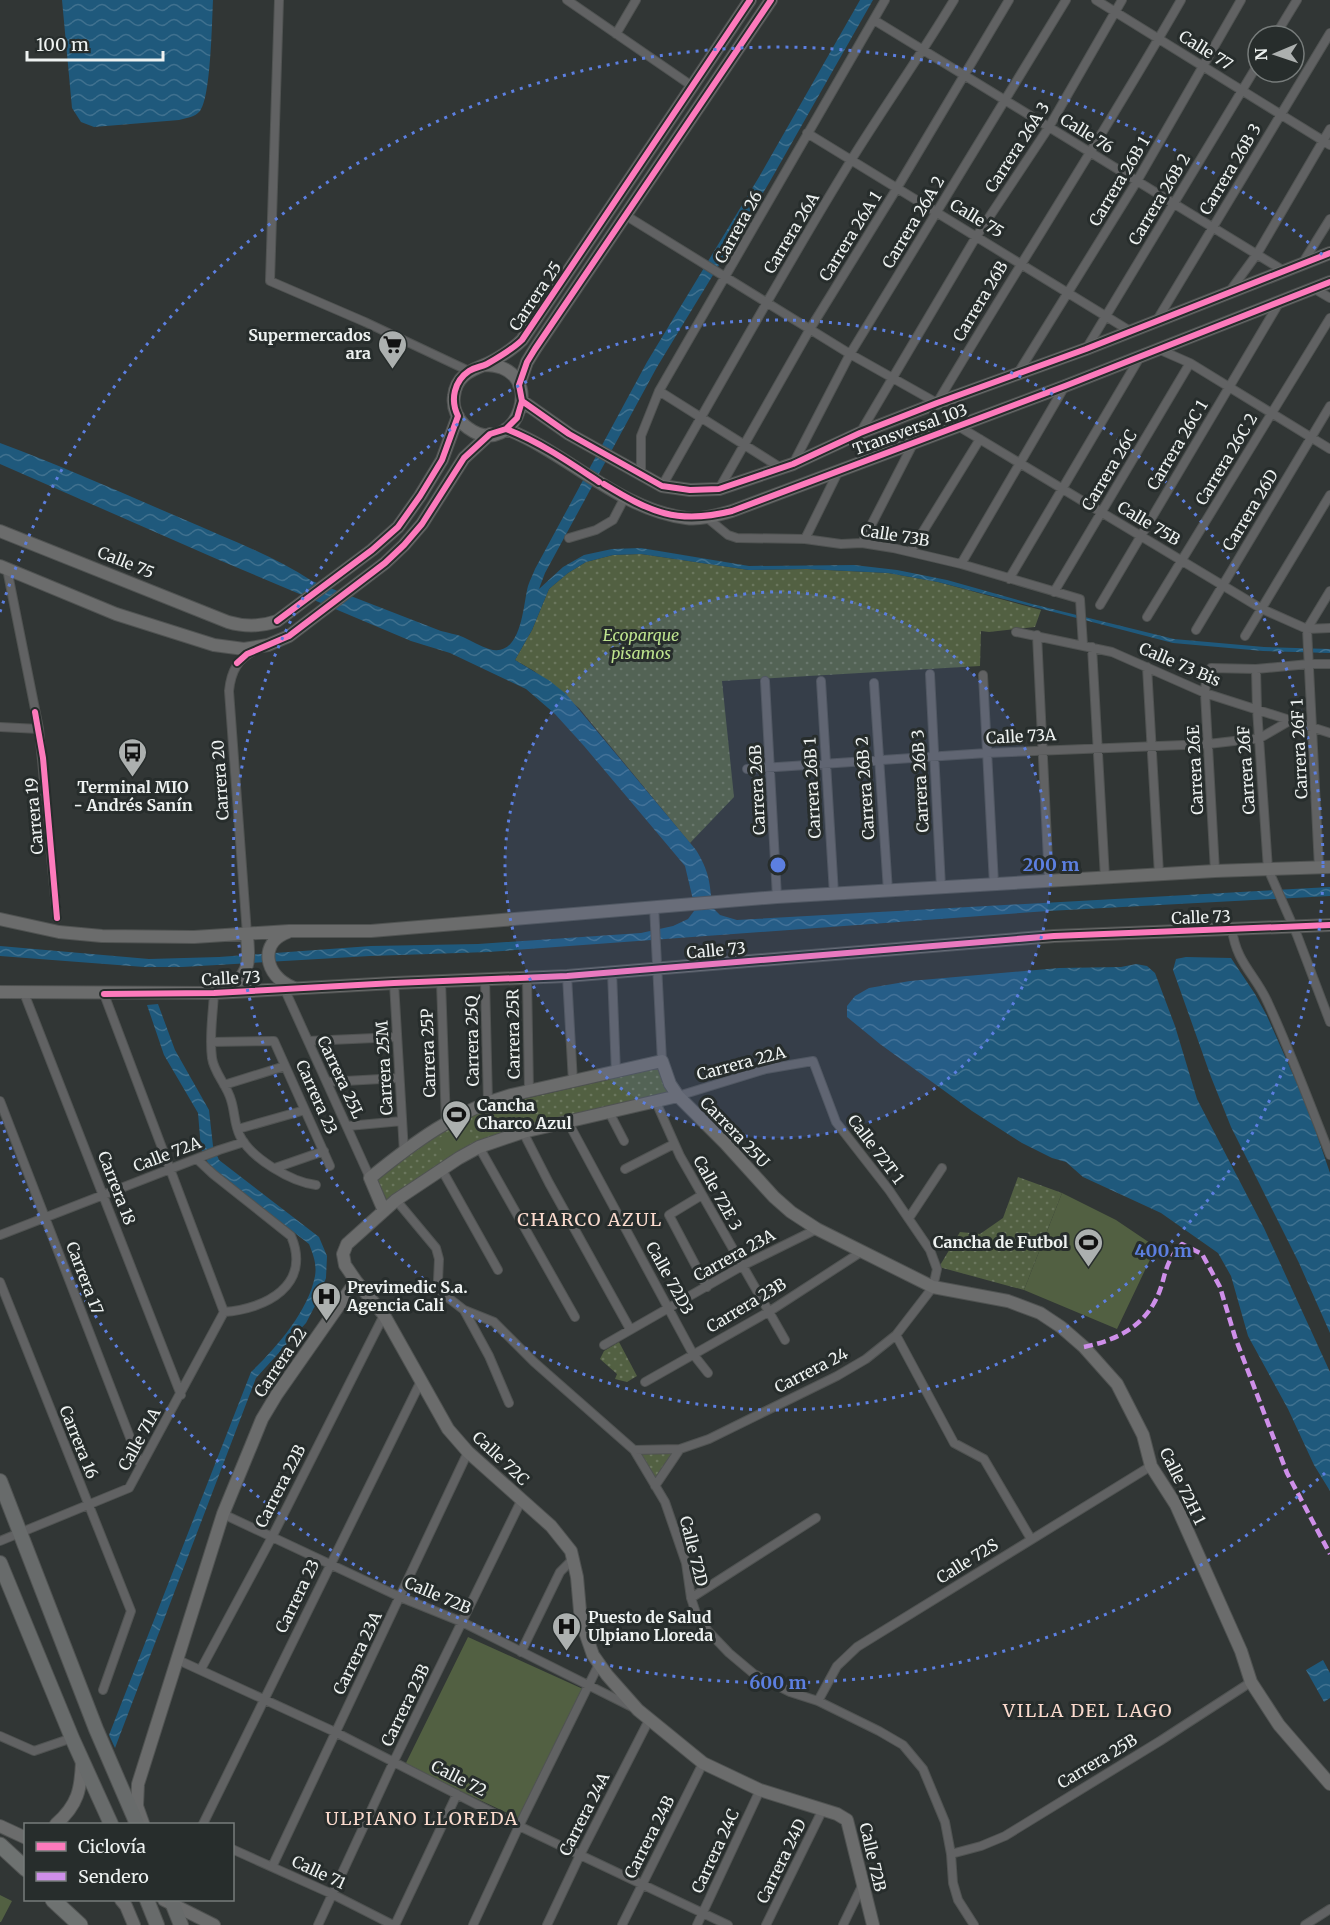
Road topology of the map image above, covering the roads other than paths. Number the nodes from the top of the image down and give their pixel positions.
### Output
1 (279, 0) edge
2 (567, 0) edge
3 (636, 0) edge
4 (750, 0) edge
5 (771, 0) edge
6 (885, 0) edge
7 (954, 0) edge
8 (1009, 0) edge
9 (1066, 0) edge
10 (1096, 0) edge
11 (1122, 0) edge
12 (1181, 0) edge
13 (1241, 0) edge
14 (1297, 0) edge
15 (1115, 12) junction
16 (874, 20) junction
17 (1282, 24) edge
18 (1330, 33) edge
19 (616, 34) junction
20 (1159, 39) junction
21 (924, 51) junction
22 (1203, 66) junction
23 (964, 75) junction
24 (1246, 84) edge
25 (692, 86) junction
26 (1242, 90) junction
27 (1005, 100) junction
28 (1281, 114) junction
29 (1049, 127) junction
30 (1330, 129) edge
31 (807, 133) junction
32 (1326, 142) edge
33 (1091, 153) junction
34 (851, 160) junction
35 (1137, 181) junction
36 (897, 188) junction
37 (1174, 203) junction
38 (936, 212) junction
39 (625, 215) junction
40 (1330, 219) edge
41 (1213, 227) junction
42 (976, 237) junction
43 (1330, 253) edge
44 (1257, 254) junction
45 (1020, 264) junction
46 (1302, 265) junction
47 (1284, 271) junction
48 (724, 277) junction
49 (1330, 282) edge
50 (1313, 288) junction
51 (1230, 292) junction
52 (1068, 293) junction
53 (1330, 298) edge
54 (767, 302) junction
55 (1279, 302) junction
56 (1106, 316) junction
57 (1330, 318) edge
58 (1157, 321) junction
59 (810, 329) junction
60 (1130, 331) junction
61 (1086, 349) junction
62 (1158, 349) junction
63 (850, 354) junction
64 (1140, 356) junction
65 (1190, 363) junction
66 (484, 365) junction
67 (469, 371) junction
68 (1018, 374) junction
69 (894, 380) junction
70 (519, 385) junction
71 (1065, 386) junction
72 (1229, 387) junction
73 (659, 391) junction
74 (522, 402) junction
75 (937, 403) junction
76 (1330, 406) edge
77 (1272, 412) junction
78 (458, 416) junction
79 (702, 417) junction
80 (958, 426) junction
81 (506, 429) junction
82 (860, 433) junction
83 (490, 434) junction
84 (1311, 438) junction
85 (980, 439) junction
86 (914, 442) junction
87 (745, 443) junction
88 (1330, 449) edge
89 (811, 456) junction
90 (1020, 463) junction
91 (787, 466) junction
92 (838, 470) junction
93 (641, 475) junction
94 (818, 478) junction
95 (662, 486) junction
96 (1063, 488) junction
97 (719, 489) junction
98 (1330, 495) edge
99 (625, 497) junction
100 (1101, 512) junction
101 (706, 517) junction
102 (0, 531) edge
103 (1141, 536) junction
104 (569, 538) dead end
105 (805, 539) junction
106 (862, 543) junction
107 (911, 551) junction
108 (1182, 560) junction
109 (961, 564) junction
110 (3, 567) edge
111 (1009, 579) junction
112 (1223, 585) junction
113 (1330, 591) edge
114 (1054, 592) junction
115 (1100, 605) dead end
116 (1262, 609) junction
117 (1148, 617) dead end
118 (1330, 628) edge
119 (1307, 629) junction
120 (1196, 630) dead end
121 (1016, 632) dead end
122 (1037, 635) junction
123 (1245, 636) dead end
124 (268, 645) junction
125 (1088, 646) junction
126 (1309, 662) junction
127 (1330, 664) edge
128 (1147, 667) junction
129 (1256, 669) junction
130 (930, 674) dead end
131 (983, 675) dead end
132 (765, 681) dead end
133 (821, 681) dead end
134 (874, 683) dead end
135 (1205, 693) junction
136 (1257, 709) junction
137 (1291, 720) junction
138 (0, 727) edge
139 (1313, 727) junction
140 (39, 729) junction
141 (1330, 733) edge
142 (1260, 738) junction
143 (1208, 744) junction
144 (1152, 746) junction
145 (1098, 748) junction
146 (1043, 750) junction
147 (987, 753) junction
148 (934, 756) junction
149 (878, 760) junction
150 (826, 763) junction
151 (771, 766) junction
152 (747, 769) dead end
153 (1325, 867) edge
154 (1215, 871) junction
155 (1160, 874) junction
156 (1270, 874) junction
157 (1105, 878) junction
158 (1049, 881) junction
159 (994, 884) junction
160 (940, 887) junction
161 (888, 891) junction
162 (834, 894) junction
163 (777, 897) junction
164 (654, 906) junction
165 (57, 918) dead end
166 (0, 919) edge
167 (1330, 925) edge
168 (1293, 927) junction
169 (1232, 929) junction
170 (289, 931) junction
171 (247, 934) junction
172 (657, 965) junction
173 (612, 972) junction
174 (567, 976) junction
175 (527, 978) junction
176 (485, 979) junction
177 (441, 982) junction
178 (394, 983) junction
179 (286, 986) junction
180 (0, 992) edge
181 (24, 993) junction
182 (219, 993) junction
183 (104, 994) junction
184 (1330, 1022) edge
185 (397, 1037) junction
186 (308, 1041) junction
187 (211, 1042) junction
188 (662, 1061) junction
189 (813, 1061) joint
190 (285, 1066) junction
191 (616, 1073) junction
192 (399, 1078) junction
193 (327, 1082) junction
194 (573, 1082) junction
195 (224, 1085) junction
196 (530, 1091) junction
197 (678, 1096) junction
198 (0, 1101) edge
199 (488, 1102) junction
200 (656, 1102) junction
201 (305, 1110) junction
202 (609, 1112) junction
203 (402, 1121) junction
204 (568, 1122) junction
205 (446, 1123) junction
206 (348, 1126) junction
207 (238, 1129) junction
208 (523, 1132) junction
209 (624, 1141) dead end
210 (244, 1142) junction
211 (674, 1144) junction
212 (479, 1147) junction
213 (324, 1151) junction
214 (404, 1152) junction
215 (1330, 1155) edge
216 (199, 1159) junction
217 (330, 1166) dead end
218 (275, 1168) junction
219 (942, 1168) dead end
220 (625, 1169) dead end
221 (170, 1170) junction
222 (442, 1170) junction
223 (370, 1178) junction
224 (315, 1185) dead end
225 (104, 1195) junction
226 (702, 1195) junction
227 (396, 1200) junction
228 (384, 1211) junction
229 (46, 1218) junction
230 (909, 1218) junction
231 (817, 1229) junction
232 (0, 1235) edge
233 (861, 1252) junction
234 (742, 1266) junction
235 (498, 1270) dead end
236 (356, 1281) junction
237 (0, 1282) edge
238 (707, 1287) junction
239 (933, 1287) junction
240 (670, 1309) junction
241 (464, 1310) junction
242 (770, 1311) junction
243 (224, 1312) junction
244 (384, 1315) junction
245 (575, 1317) dead end
246 (630, 1329) junction
247 (896, 1335) junction
248 (785, 1340) dead end
249 (604, 1345) dead end
250 (693, 1354) junction
251 (708, 1373) dead end
252 (421, 1381) junction
253 (645, 1382) dead end
254 (181, 1395) junction
255 (509, 1402) dead end
256 (680, 1449) junction
257 (634, 1450) junction
258 (468, 1452) junction
259 (1151, 1466) junction
260 (141, 1467) junction
261 (0, 1481) edge
262 (655, 1486) junction
263 (522, 1499) junction
264 (88, 1506) junction
265 (223, 1514) junction
266 (816, 1518) dead end
267 (21, 1533) junction
268 (272, 1537) junction
269 (1032, 1539) junction
270 (0, 1541) edge
271 (573, 1559) junction
272 (0, 1563) edge
273 (331, 1564) junction
274 (400, 1597) junction
275 (691, 1598) junction
276 (462, 1622) junction
277 (521, 1652) junction
278 (177, 1659) junction
279 (598, 1665) junction
280 (201, 1669) junction
281 (1251, 1682) junction
282 (589, 1685) junction
283 (103, 1690) dead end
284 (265, 1699) junction
285 (818, 1701) junction
286 (639, 1710) junction
287 (650, 1718) junction
288 (335, 1732) junction
289 (0, 1736) edge
290 (72, 1738) junction
291 (82, 1760) junction
292 (394, 1761) junction
293 (703, 1763) junction
294 (1330, 1784) edge
295 (760, 1790) junction
296 (457, 1794) junction
297 (823, 1809) junction
298 (57, 1823) edge
299 (111, 1823) edge
300 (137, 1823) edge
301 (143, 1823) edge
302 (203, 1823) edge
303 (0, 1826) edge
304 (519, 1826) junction
305 (23, 1835) edge
306 (1, 1846) edge
307 (234, 1850) edge
308 (951, 1854) junction
309 (580, 1855) junction
310 (24, 1867) edge
311 (272, 1867) junction
312 (641, 1884) junction
313 (862, 1886) junction
314 (332, 1894) junction
315 (55, 1901) edge
316 (122, 1901) edge
317 (148, 1901) edge
318 (172, 1901) edge
319 (1330, 1909) edge
320 (186, 1911) junction
321 (702, 1913) junction
322 (80, 1925) edge
323 (134, 1925) edge
324 (157, 1925) edge
325 (181, 1925) edge
326 (192, 1925) edge
327 (214, 1925) edge
328 (318, 1925) edge
329 (394, 1925) edge
330 (473, 1925) edge
331 (547, 1925) edge
332 (622, 1925) edge
333 (697, 1925) edge
334 (728, 1925) edge
335 (766, 1925) edge
336 (843, 1925) edge
337 (873, 1925) edge
338 (974, 1925) edge
339 (1305, 1925) edge

1 - 67 street
2 - 19 street
3 - 19 street
4 - 25 street, Carrera 25
5 - 39 street, Carrera 25
6 - 16 street, Carrera 26
7 - 21 street, Carrera 26A
8 - 23 street, Carrera 26A 1
9 - 27 street, Carrera 26A 2
10 - 15 street, Calle 77
11 - 15 street, Carrera 26A 3
12 - 20 street, Carrera 26B
13 - 22 street, Carrera 26B 1
14 - 17 street
15 - 20 street, Calle 77
15 - 29 street, Carrera 26A 3
16 - 21 street, Calle 76
16 - 31 street, Carrera 26
18 - 28 street, Carrera 26B 3
19 - 25 street
20 - 22 street, Calle 77
20 - 33 street, Carrera 26B
21 - 23 street, Calle 76
21 - 34 street, Carrera 26A
22 - 26 street, Calle 77
22 - 35 street, Carrera 26B 1
23 - 27 street, Calle 76
23 - 36 street, Carrera 26A 1
24 - 26 street, Carrera 26B 2
25 - 66 street, Carrera 25
26 - 28 street, Calle 77
26 - 37 street, Carrera 26B 2
27 - 29 street, Calle 76
27 - 38 street, Carrera 26A 2
28 - 32 street, Calle 77
28 - 41 street, Carrera 26B 3
29 - 33 street, Calle 76
29 - 42 street, Carrera 26A 3
30 - 32 street
31 - 34 street, Calle 75
31 - 48 street, Carrera 26
32 - 44 street
33 - 35 street, Calle 76
33 - 45 street, Carrera 26B
34 - 36 street, Calle 75
34 - 54 street, Carrera 26A
35 - 37 street, Calle 76
35 - 52 street, Carrera 26B 1
36 - 38 street, Calle 75
36 - 59 street, Carrera 26A 1
37 - 41 street, Calle 76
37 - 56 street, Carrera 26B 2
38 - 42 street, Calle 75
38 - 63 street, Carrera 26A 2
39 - 48 street
39 - 70 street, Carrera 25
40 - 46 street
41 - 44 street, Calle 76
41 - 58 street, Carrera 26B 3
42 - 45 street, Calle 75
42 - 69 street, Carrera 26A 3
43 - 46 street, Transversal 103
44 - 47 street, Calle 76
44 - 51 street
45 - 52 street, Calle 75
45 - 75 street, Carrera 26B
46 - 47 street, Transversal 103
47 - 51 street, Transversal 103
48 - 54 street
48 - 73 street, Carrera 26
49 - 50 street, Transversal 103
50 - 53 street
50 - 55 street, Transversal 103
51 - 58 street, Transversal 103
52 - 56 street, Calle 75
52 - 68 street, Carrera 26B 1
54 - 59 street
54 - 79 street, Carrera 26A
55 - 62 street, Transversal 103
55 - 72 street, Carrera 26C 1
56 - 60 street, Calle 75
56 - 61 street, Carrera 26B 2
57 - 77 street, Carrera 26C 2
58 - 60 street, Transversal 103
59 - 63 street
59 - 87 street, Carrera 26A 1
60 - 61 street, Transversal 103
61 - 68 street, Transversal 103
62 - 64 street, Transversal 103
62 - 65 street
63 - 69 street
63 - 91 street, Carrera 26A 2
64 - 71 street, Transversal 103
64 - 96 street
65 - 72 street
65 - 100 street, Carrera 26C
66 - 67 street, Carrera 25
66 - 70 street
67 - 78 street
68 - 75 street, Transversal 103
69 - 75 street
69 - 82 street, Carrera 26A 3
70 - 74 street
71 - 80 street, Transversal 103
71 - 90 street
72 - 77 street
72 - 103 street, Carrera 26C 1
73 - 79 street
73 - 93 street, Carrera 26
74 - 81 street
74 - 93 street, Transversal 103
75 - 82 street, Transversal 103
76 - 84 street, Carrera 26D
77 - 84 street
77 - 108 street, Carrera 26C 2
78 - 83 street
78 - 102 street, Calle 75
79 - 87 street
79 - 95 street, Carrera 26A
80 - 85 street, Calle 75B
80 - 86 street, Transversal 103
81 - 83 street
81 - 99 street, Transversal 103
82 - 89 street, Transversal 103
83 - 124 street
84 - 88 street
84 - 112 street, Carrera 26D
85 - 90 street, Calle 75B
85 - 107 street
86 - 92 street, Transversal 103
86 - 106 street
87 - 91 street
87 - 97 street, Carrera 26A 1
89 - 91 street, Transversal 103
89 - 94 street
90 - 96 street, Calle 75B
90 - 109 street
91 - 97 street, Transversal 103
92 - 94 street, Transversal 103
92 - 105 street
93 - 95 street, Transversal 103
94 - 101 street, Transversal 103
95 - 97 street, Transversal 103
96 - 100 street, Calle 75B
96 - 111 street
98 - 116 street
99 - 101 street, Transversal 103
99 - 104 street
100 - 103 street, Calle 75B
100 - 114 street, Carrera 26C
101 - 105 street, Calle 73B
103 - 108 street, Calle 75B
103 - 115 street, Carrera 26C 1
105 - 106 street, Calle 73B
106 - 107 street, Calle 73B
107 - 109 street, Calle 73B
108 - 112 street, Calle 75B
108 - 117 street, Carrera 26C 2
109 - 111 street, Calle 73B
110 - 124 street
110 - 140 street, Carrera 19
111 - 114 street, Calle 73B
112 - 116 street, Calle 75B
112 - 120 street, Carrera 26D
113 - 119 street
114 - 125 street, Calle 73B
116 - 119 street, Calle 75B
116 - 123 street
118 - 119 street, Calle 75B
119 - 126 street, Carrera 26F 1
121 - 122 street, Calle 73 Bis
122 - 125 street, Calle 73 Bis
122 - 146 street
124 - 171 street, Carrera 20
125 - 128 street, Calle 73 Bis
125 - 145 street
126 - 127 street
126 - 129 street
126 - 139 street, Carrera 26F 1
128 - 135 street, Calle 73 Bis
128 - 144 street
129 - 135 street, Carrera 26E
129 - 136 street, Carrera 26F
130 - 148 street, Carrera 26B 3
131 - 147 street
132 - 151 street, Carrera 26B
133 - 150 street, Carrera 26B 1
134 - 149 street, Carrera 26B 2
135 - 136 street, Calle 73 Bis
135 - 143 street, Carrera 26E
136 - 137 street, Calle 73 Bis
136 - 142 street, Carrera 26F
137 - 139 street, Calle 73 Bis
137 - 142 street, Calle 73A
138 - 140 street
139 - 141 street, Calle 73 Bis
139 - 153 street, Carrera 26F 1
140 - 165 street, Carrera 19
142 - 143 street, Calle 73A
142 - 156 street, Carrera 26F
143 - 144 street, Calle 73A
143 - 154 street, Carrera 26E
144 - 145 street, Calle 73A
144 - 155 street
145 - 146 street, Calle 73A
145 - 157 street
146 - 147 street, Calle 73A
146 - 158 street
147 - 148 street, Calle 73A
147 - 159 street
148 - 149 street, Calle 73A
148 - 160 street, Carrera 26B 3
149 - 150 street, Calle 73A
149 - 161 street, Carrera 26B 2
150 - 151 street, Calle 73A
150 - 162 street, Carrera 26B 1
151 - 152 street, Calle 73A
151 - 163 street, Carrera 26B
153 - 156 street
154 - 155 street
154 - 156 street
155 - 157 street
156 - 168 street
157 - 158 street
158 - 159 street
159 - 160 street
160 - 161 street
161 - 162 street
162 - 163 street
163 - 164 street
164 - 170 street
164 - 172 street, Carrera 25U
166 - 171 street
167 - 168 street, Calle 73
168 - 169 street, Calle 73
168 - 184 street
169 - 172 street, Calle 73
169 - 215 street
170 - 171 street
170 - 179 street
171 - 182 street
172 - 173 street, Calle 73
172 - 188 street, Carrera 25U
173 - 174 street, Calle 73
173 - 191 street
174 - 175 street, Calle 73
174 - 194 street
175 - 176 street, Calle 73
175 - 196 street, Carrera 25R
176 - 177 street, Calle 73
176 - 199 street, Carrera 25Q
177 - 178 street, Calle 73
177 - 205 street, Carrera 25P
178 - 179 street, Calle 73
178 - 185 street, Carrera 25M
179 - 182 street, Calle 73
179 - 186 street, Carrera 25L
180 - 181 street, Calle 73
181 - 183 street, Calle 73
181 - 225 street, Carrera 18
182 - 183 street, Calle 73
182 - 187 street
183 - 221 street
185 - 186 street
185 - 192 street, Carrera 25M
186 - 193 street, Carrera 25L
187 - 190 street, Carrera 23
187 - 195 street
188 - 191 street
188 - 197 street, Carrera 25U
189 - 197 street, Carrera 22A
189 - 230 street, Calle 72T 1
190 - 195 street
190 - 201 street, Carrera 23
191 - 194 street
192 - 193 street
192 - 203 street, Carrera 25M
193 - 206 street, Carrera 25L
194 - 196 street
195 - 207 street
196 - 199 street
197 - 200 street
197 - 231 street, Carrera 25U
198 - 229 street, Carrera 17
199 - 205 street
200 - 202 street
200 - 211 street, Calle 72E 3
201 - 207 street
201 - 213 street, Carrera 23
202 - 204 street
202 - 209 street
203 - 206 street
203 - 214 street, Carrera 25M
204 - 208 street
204 - 240 street, Calle 72D3
205 - 214 street
206 - 223 street, Carrera 25L
207 - 210 street
208 - 212 street
208 - 246 street
210 - 216 street, Calle 72A
210 - 218 street
211 - 220 street
211 - 226 street, Calle 72E 3
212 - 222 street
212 - 245 street
213 - 217 street, Carrera 23
213 - 218 street
214 - 223 street
216 - 221 street, Calle 72A
216 - 243 street
218 - 224 street
219 - 230 street, Calle 72T 1
221 - 225 street, Calle 72A
221 - 243 street
222 - 227 street
222 - 235 street
223 - 228 street
225 - 229 street, Calle 72A
225 - 254 street, Carrera 18
226 - 234 street, Calle 72E 3
226 - 238 street
227 - 228 street
227 - 241 street, Calle 72D
228 - 236 street
229 - 232 street, Calle 72A
229 - 260 street, Carrera 17
230 - 239 street, Calle 72T 1
231 - 233 street, Carrera 25U
231 - 234 street, Carrera 23A
233 - 239 street, Carrera 25U
233 - 242 street, Carrera 23B
234 - 238 street, Carrera 23A
234 - 242 street, Calle 72E 3
236 - 244 street, Calle 72C
236 - 265 street, Carrera 22
237 - 264 street, Carrera 16
238 - 240 street, Carrera 23A
239 - 247 street, Carrera 24
239 - 259 street, Calle 72H 1
240 - 246 street, Carrera 23A
240 - 250 street, Calle 72D3
241 - 255 street
241 - 257 street, Calle 72D
242 - 248 street, Calle 72E 3
242 - 250 street, Carrera 23B
243 - 254 street, Calle 71A
244 - 252 street, Calle 72C
244 - 268 street, Carrera 22B
246 - 249 street, Carrera 23A
247 - 256 street, Carrera 24
247 - 269 street
250 - 251 street, Calle 72D3
250 - 253 street, Carrera 23B
252 - 258 street, Calle 72C
252 - 273 street, Carrera 23
254 - 260 street, Calle 71A
256 - 257 street, Carrera 24
256 - 262 street
257 - 262 street, Calle 72D
258 - 263 street, Calle 72C
258 - 274 street, Carrera 23A
259 - 269 street, Calle 72S
259 - 281 street, Calle 72H 1
260 - 264 street, Calle 71A
261 - 267 main road
262 - 275 street, Calle 72D
263 - 271 street, Calle 72C
263 - 276 street, Carrera 23B
264 - 267 street, Calle 71A
264 - 283 street, Carrera 16
265 - 268 street, Calle 72B
265 - 278 street, Carrera 22
266 - 275 street
267 - 270 street, Calle 71A
267 - 300 main road
268 - 273 street, Calle 72B
268 - 280 street, Carrera 22B
269 - 285 street, Calle 72S
271 - 277 street
271 - 279 street, Calle 72C
272 - 290 main road
273 - 274 street, Calle 72B
273 - 284 street, Carrera 23
274 - 276 street, Calle 72B
274 - 288 street, Carrera 23A
275 - 285 street, Calle 72D
276 - 277 street, Calle 72B
276 - 292 street, Carrera 23B
277 - 282 street, Calle 72B
278 - 280 street, Calle 72
278 - 301 street, Carrera 22
279 - 282 street
279 - 286 street, Calle 72B
280 - 284 street, Calle 72
281 - 294 street, Calle 72H 1
281 - 308 street, Carrera 25B
282 - 286 street, Calle 72B
282 - 304 street
284 - 288 street, Calle 72
284 - 302 street, Carrera 23
285 - 308 street, Calle 72D
286 - 287 street, Calle 72B
287 - 293 street, Calle 72B
287 - 309 street, Carrera 24A
288 - 292 street, Calle 72
288 - 311 street, Carrera 23A
289 - 290 street
290 - 291 main road
291 - 298 street
291 - 299 main road
292 - 296 street, Calle 72
292 - 314 street, Carrera 23B
293 - 295 street, Calle 72B
293 - 312 street, Carrera 24B
295 - 297 street, Calle 72B
295 - 321 street, Carrera 24C
296 - 304 street, Calle 72
296 - 329 street
297 - 313 street, Calle 72B
297 - 335 street, Carrera 24D
303 - 305 street
304 - 309 street, Calle 72
304 - 330 street
306 - 310 highway
307 - 311 street, Calle 71
308 - 338 street, Calle 72D
309 - 312 street, Calle 72
309 - 331 street, Carrera 24A
311 - 314 street, Calle 71
312 - 321 street, Calle 72
312 - 332 street, Carrera 24B
313 - 336 street
313 - 337 street, Calle 72B
314 - 328 street, Carrera 23B
314 - 329 street, Calle 71
315 - 322 highway
316 - 323 street
317 - 324 main road
318 - 320 street
318 - 325 main road
319 - 339 street
320 - 326 street
320 - 327 street
321 - 333 street, Carrera 24C
321 - 334 street, Calle 72

